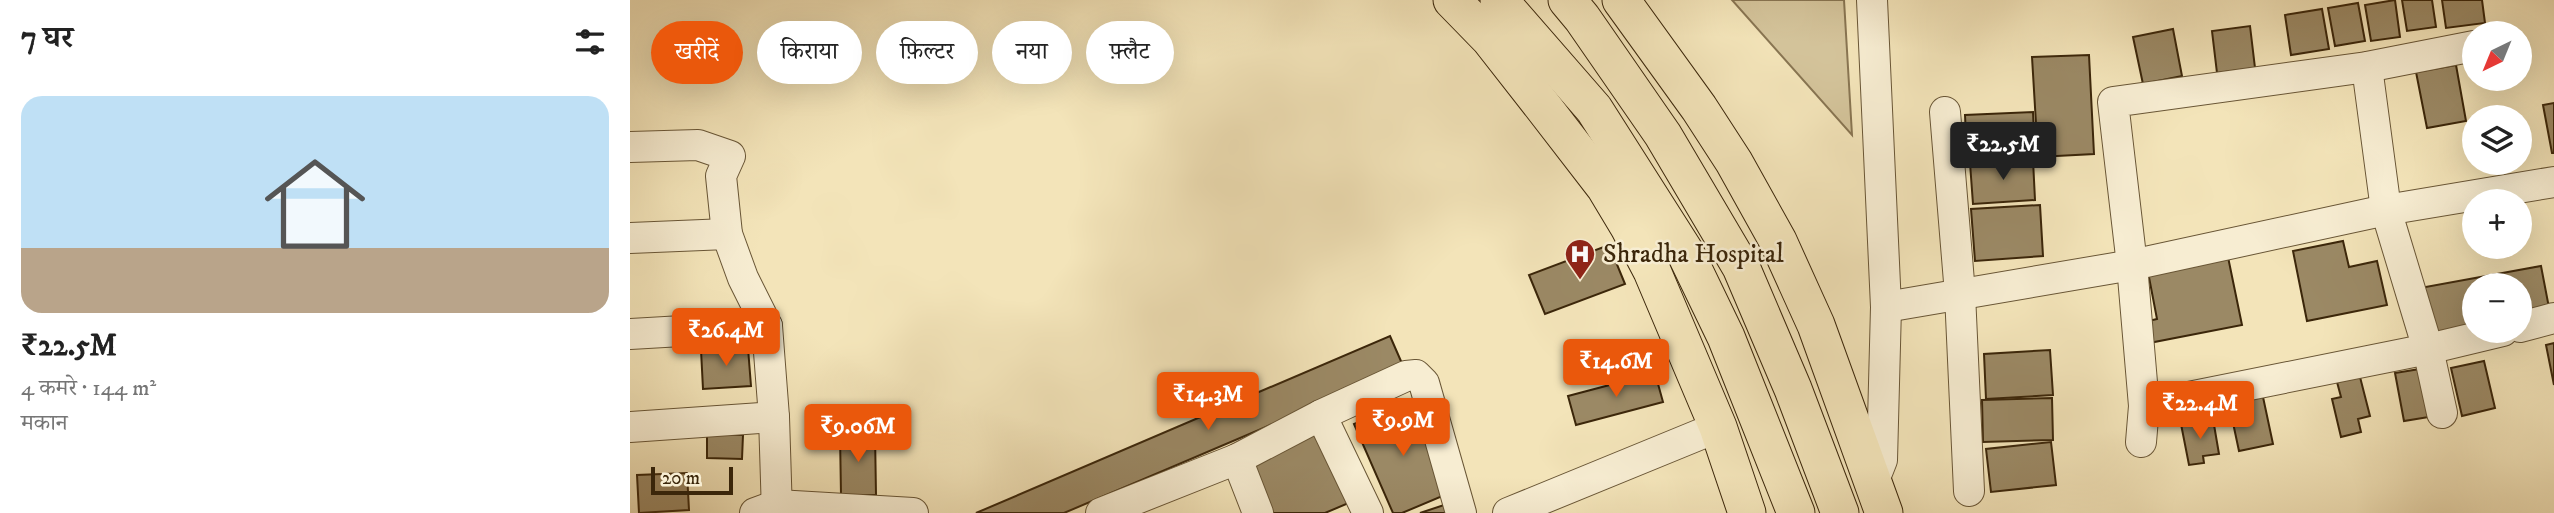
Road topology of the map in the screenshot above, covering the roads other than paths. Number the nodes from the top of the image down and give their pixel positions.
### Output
1 (1452, 0) edge
2 (1499, 0) edge
3 (1567, 0) edge
4 (1621, 0) edge
5 (1872, 0) edge
6 (2462, 48) edge
7 (2367, 67) junction
8 (1945, 112) dead end
9 (630, 147) edge
10 (2554, 182) edge
11 (2386, 210) junction
12 (727, 234) junction
13 (630, 238) edge
14 (2132, 265) junction
15 (1960, 294) junction
16 (1886, 307) junction
17 (2554, 318) edge
18 (2532, 324) edge
19 (768, 326) junction
20 (630, 334) edge
21 (2462, 341) edge
22 (2428, 349) junction
23 (2144, 406) junction
24 (2442, 413) dead end
25 (1321, 415) junction
26 (774, 417) junction
27 (630, 427) edge
28 (1718, 427) junction
29 (2141, 442) dead end
30 (1237, 459) junction
31 (1969, 491) dead end
32 (1879, 498) edge
33 (1142, 506) edge
34 (770, 510) edge
35 (913, 513) edge
36 (1101, 513) edge
37 (1258, 513) edge
38 (1368, 513) edge
39 (1461, 513) edge
40 (1508, 513) edge
41 (1747, 513) edge
42 (1796, 513) edge
43 (1840, 513) edge

1 - 28 main road
2 - 42 main road
3 - 43 main road
4 - 32 main road
5 - 16 street
6 - 7 street
7 - 11 street
7 - 14 street
8 - 15 street
9 - 12 street
10 - 11 street
11 - 14 street
11 - 22 street
12 - 13 street
12 - 19 street
14 - 15 street
14 - 23 street
15 - 16 street
15 - 31 street
16 - 32 street
17 - 18 street
19 - 20 street
19 - 26 street
21 - 22 street
22 - 23 street
22 - 24 street
23 - 29 street
25 - 30 street
25 - 38 street
25 - 39 street
26 - 27 street
26 - 34 street
28 - 40 street
28 - 41 main road
30 - 33 street
30 - 37 street
33 - 36 street
34 - 35 street

